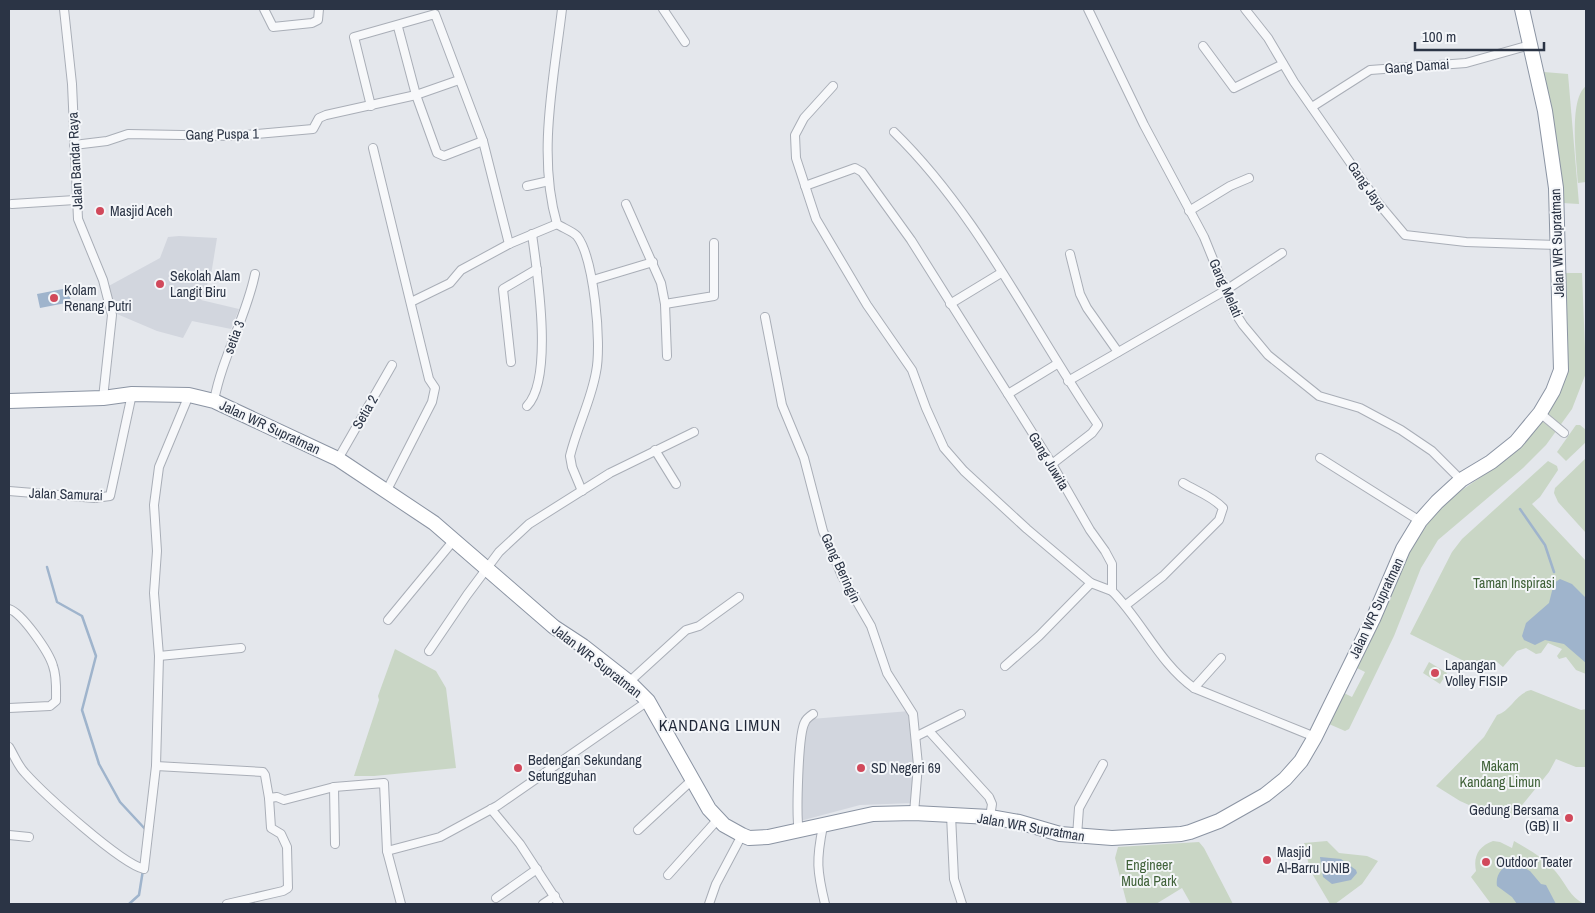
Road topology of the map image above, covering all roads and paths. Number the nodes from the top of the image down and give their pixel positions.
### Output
1 (64, 9) edge
2 (264, 9) edge
3 (319, 9) edge
4 (562, 9) edge
5 (663, 9) edge
6 (1088, 9) edge
7 (1245, 9) edge
8 (1522, 9) edge
9 (398, 26) junction
10 (685, 42) dead end
11 (1530, 45) junction
12 (1203, 46) dead end
13 (1283, 64) junction
14 (459, 80) junction
15 (833, 86) dead end
16 (416, 95) junction
17 (367, 107) junction
18 (1312, 107) junction
19 (894, 132) dead end
20 (483, 142) junction
21 (74, 145) junction
22 (373, 148) dead end
23 (1249, 178) dead end
24 (550, 181) junction
25 (526, 186) dead end
26 (805, 186) junction
27 (75, 200) junction
28 (12, 204) dead end
29 (626, 204) dead end
30 (1189, 211) junction
31 (557, 224) junction
32 (532, 234) junction
33 (714, 243) dead end
34 (509, 244) junction
35 (1558, 245) junction
36 (1282, 253) dead end
37 (1070, 254) dead end
38 (653, 262) junction
39 (537, 269) junction
40 (1001, 273) junction
41 (255, 274) dead end
42 (593, 280) junction
43 (1226, 290) junction
44 (411, 302) junction
45 (665, 304) junction
46 (950, 304) junction
47 (765, 317) dead end
48 (1118, 352) junction
49 (667, 356) dead end
50 (512, 362) dead end
51 (1057, 364) junction
52 (392, 365) dead end
53 (1068, 381) junction
54 (132, 394) junction
55 (1008, 394) junction
56 (189, 395) junction
57 (103, 398) junction
58 (9, 401) edge
59 (214, 401) junction
60 (526, 406) dead end
61 (1540, 413) junction
62 (694, 432) dead end
63 (1564, 433) dead end
64 (655, 450) junction
65 (1320, 458) dead end
66 (338, 459) junction
67 (1052, 464) junction
68 (1461, 480) junction
69 (1183, 483) dead end
70 (676, 484) dead end
71 (9, 491) edge
72 (582, 491) junction
73 (386, 492) junction
74 (1420, 521) junction
75 (454, 540) junction
76 (488, 569) junction
77 (1091, 583) junction
78 (1112, 591) junction
79 (738, 597) dead end
80 (1126, 605) junction
81 (9, 609) edge
82 (388, 620) dead end
83 (241, 648) dead end
84 (429, 651) dead end
85 (159, 656) junction
86 (1221, 658) dead end
87 (1005, 666) dead end
88 (629, 682) junction
89 (1194, 688) junction
90 (648, 701) junction
91 (9, 708) edge
92 (813, 714) dead end
93 (961, 714) dead end
94 (929, 731) junction
95 (917, 736) junction
96 (1315, 737) junction
97 (9, 747) edge
98 (1103, 764) dead end
99 (156, 766) junction
100 (692, 780) junction
101 (334, 786) junction
102 (269, 798) junction
103 (491, 808) junction
104 (914, 813) junction
105 (951, 815) junction
106 (990, 817) junction
107 (719, 818) junction
108 (823, 826) junction
109 (638, 830) dead end
110 (799, 832) junction
111 (9, 835) edge
112 (742, 835) junction
113 (1077, 836) junction
114 (29, 837) dead end
115 (335, 844) dead end
116 (387, 851) junction
117 (537, 869) junction
118 (668, 875) dead end
119 (555, 896) junction
120 (496, 898) dead end
121 (227, 904) edge
122 (401, 904) edge
123 (543, 904) edge
124 (560, 904) edge
125 (709, 904) edge
126 (826, 904) edge
127 (962, 904) edge

1 - 21 street, Jalan Bandar Raya
2 - 3 street
4 - 24 street
5 - 10 street
6 - 30 street, Gang Melati
7 - 13 street, Gang Jaya
8 - 11 highway, Jalan WR Supratman
9 - 14 street
9 - 16 street
9 - 17 street
11 - 18 street, Gang Damai
11 - 35 highway, Jalan WR Supratman
12 - 13 street
13 - 18 street, Gang Jaya
14 - 16 street
14 - 20 street
15 - 26 street
16 - 17 street
16 - 20 street
17 - 21 street, Gang Puspa 1
18 - 35 street, Gang Jaya
19 - 40 street
20 - 34 street
21 - 27 street, Jalan Bandar Raya
22 - 44 street
23 - 30 street
24 - 25 street
24 - 31 street
26 - 46 street, Gang Juwita
26 - 77 street
27 - 28 street
27 - 57 street, Jalan Bandar Raya
29 - 38 street
30 - 43 street, Gang Melati
31 - 32 street
31 - 42 street
32 - 34 street
32 - 39 street
33 - 45 street
34 - 44 street
35 - 61 highway, Jalan WR Supratman
36 - 43 street
37 - 48 street
38 - 42 street
38 - 45 street
39 - 50 street
39 - 60 street
40 - 46 street
40 - 51 street
41 - 59 street, setia 3
42 - 72 street
43 - 48 street
43 - 68 street, Gang Melati
44 - 73 street
45 - 49 street
46 - 55 street, Gang Juwita
47 - 95 street, Gang Beringin
48 - 53 street
51 - 53 street
51 - 55 street
52 - 66 street, Setia 2
53 - 67 street
54 - 56 highway, Jalan WR Supratman
54 - 57 highway, Jalan WR Supratman
54 - 71 street, Jalan Samurai
55 - 67 street, Gang Juwita
56 - 59 highway, Jalan WR Supratman
56 - 85 street
57 - 58 highway, Jalan WR Supratman
59 - 66 highway, Jalan WR Supratman
61 - 63 street
61 - 68 highway, Jalan WR Supratman
62 - 64 street
64 - 70 street
64 - 72 street
65 - 74 street
66 - 73 highway, Jalan WR Supratman
67 - 78 street, Gang Juwita
68 - 74 highway, Jalan WR Supratman
69 - 80 street
72 - 76 street
73 - 75 highway, Jalan WR Supratman
74 - 96 highway, Jalan WR Supratman
75 - 76 highway, Jalan WR Supratman
75 - 82 street
76 - 84 street
76 - 88 highway, Jalan WR Supratman
77 - 78 street
77 - 87 street
78 - 80 street
79 - 88 street
80 - 89 street
81 - 91 street
83 - 85 street
85 - 99 street
86 - 89 street
88 - 90 highway, Jalan WR Supratman
89 - 96 street
90 - 100 highway, Jalan WR Supratman
90 - 103 street
92 - 110 street
93 - 94 street
94 - 95 street
94 - 106 street
95 - 104 street, Gang Beringin
96 - 113 highway, Jalan WR Supratman
97 - 99 street
98 - 113 street
99 - 102 street
100 - 107 highway, Jalan WR Supratman
100 - 109 street
101 - 102 street
101 - 115 street
101 - 116 street
102 - 121 street
103 - 116 street
103 - 117 street
104 - 105 highway, Jalan WR Supratman
104 - 108 highway, Jalan WR Supratman
105 - 106 highway, Jalan WR Supratman
105 - 127 street
106 - 113 highway, Jalan WR Supratman
107 - 112 highway, Jalan WR Supratman
107 - 118 street
108 - 110 highway, Jalan WR Supratman
108 - 126 street
110 - 112 highway, Jalan WR Supratman
111 - 114 street
112 - 125 street
116 - 122 street
117 - 119 street
117 - 120 street
119 - 123 street
119 - 124 street

